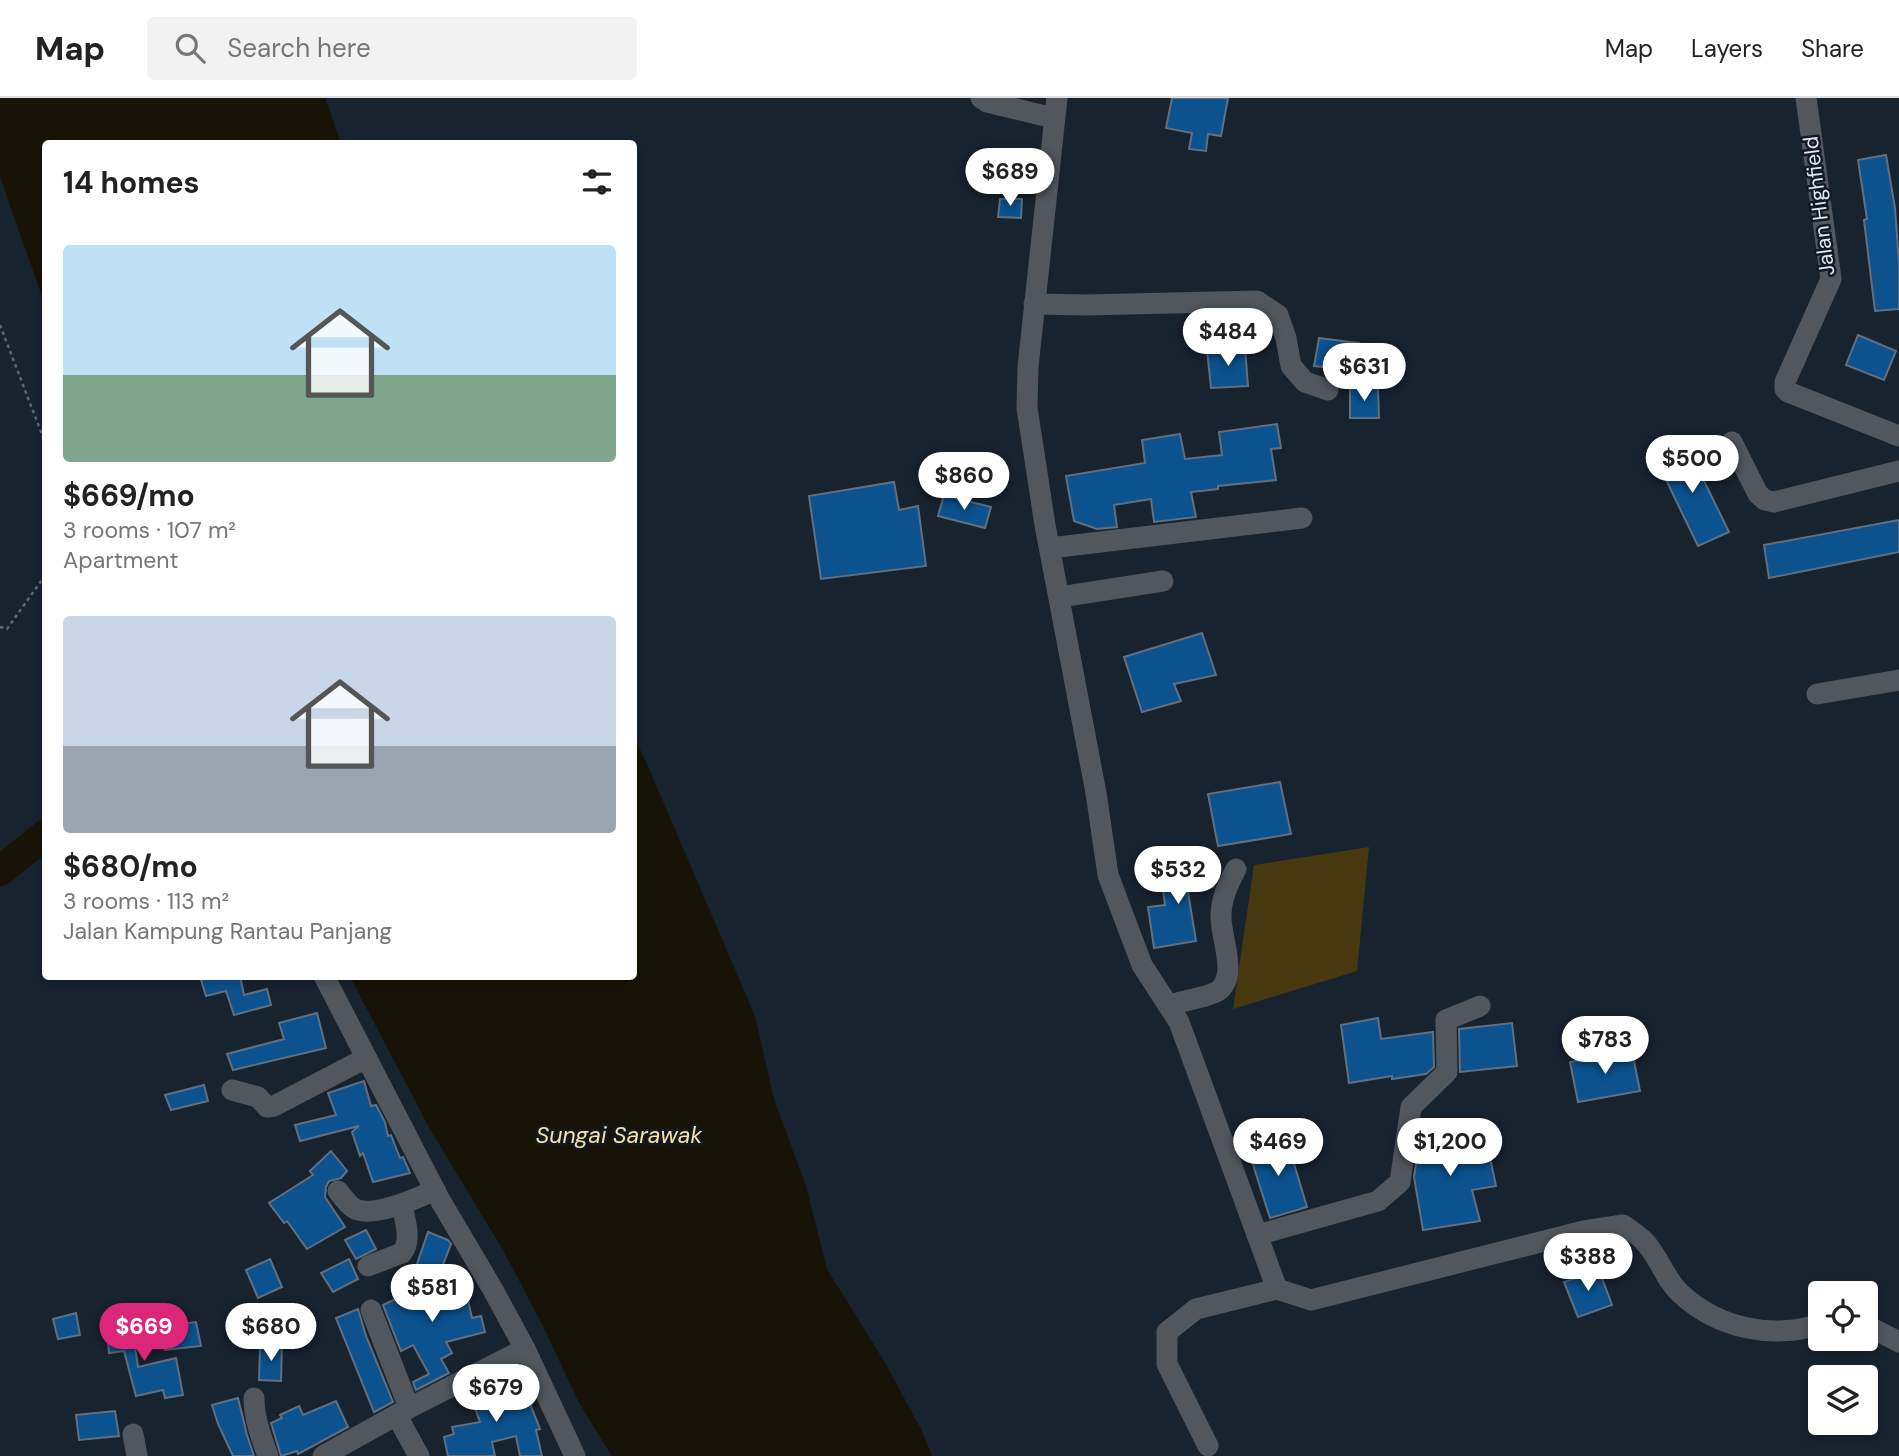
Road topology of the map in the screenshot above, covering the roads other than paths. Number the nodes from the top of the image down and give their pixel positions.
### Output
1 (981, 98) edge
2 (1806, 98) edge
3 (1055, 108) edge
4 (1034, 304) junction
5 (1328, 390) dead end
6 (1899, 436) edge
7 (1732, 442) dead end
8 (1899, 471) edge
9 (1302, 518) dead end
10 (1050, 548) junction
11 (1163, 581) dead end
12 (1060, 597) junction
13 (1899, 680) edge
14 (1817, 694) dead end
15 (1236, 869) dead end
16 (326, 980) edge
17 (1170, 1005) junction
18 (1480, 1006) dead end
19 (366, 1058) junction
20 (232, 1090) dead end
21 (435, 1190) junction
22 (338, 1191) dead end
23 (402, 1205) junction
24 (1257, 1234) junction
25 (368, 1266) dead end
26 (1277, 1289) junction
27 (370, 1310) dead end
28 (1808, 1328) edge
29 (1878, 1331) edge
30 (1899, 1342) edge
31 (525, 1349) junction
32 (254, 1398) dead end
33 (403, 1412) junction
34 (133, 1434) dead end
35 (1208, 1446) dead end
36 (137, 1456) edge
37 (268, 1456) edge
38 (323, 1456) edge
39 (419, 1456) edge
40 (575, 1456) edge

1 - 3 street
2 - 6 street, Jalan Highfield
3 - 4 street
4 - 5 street
4 - 10 street
7 - 8 street
9 - 10 street
10 - 12 street
11 - 12 street
12 - 17 street
13 - 14 street
15 - 17 street
16 - 19 street
17 - 24 street
18 - 24 street
19 - 20 street
19 - 21 street
21 - 23 street
21 - 31 street
22 - 23 street
23 - 25 street
24 - 26 street
26 - 28 street
26 - 35 street
27 - 33 street
29 - 30 street
31 - 33 street
31 - 40 street
32 - 37 street
33 - 38 street
33 - 39 street
34 - 36 street

